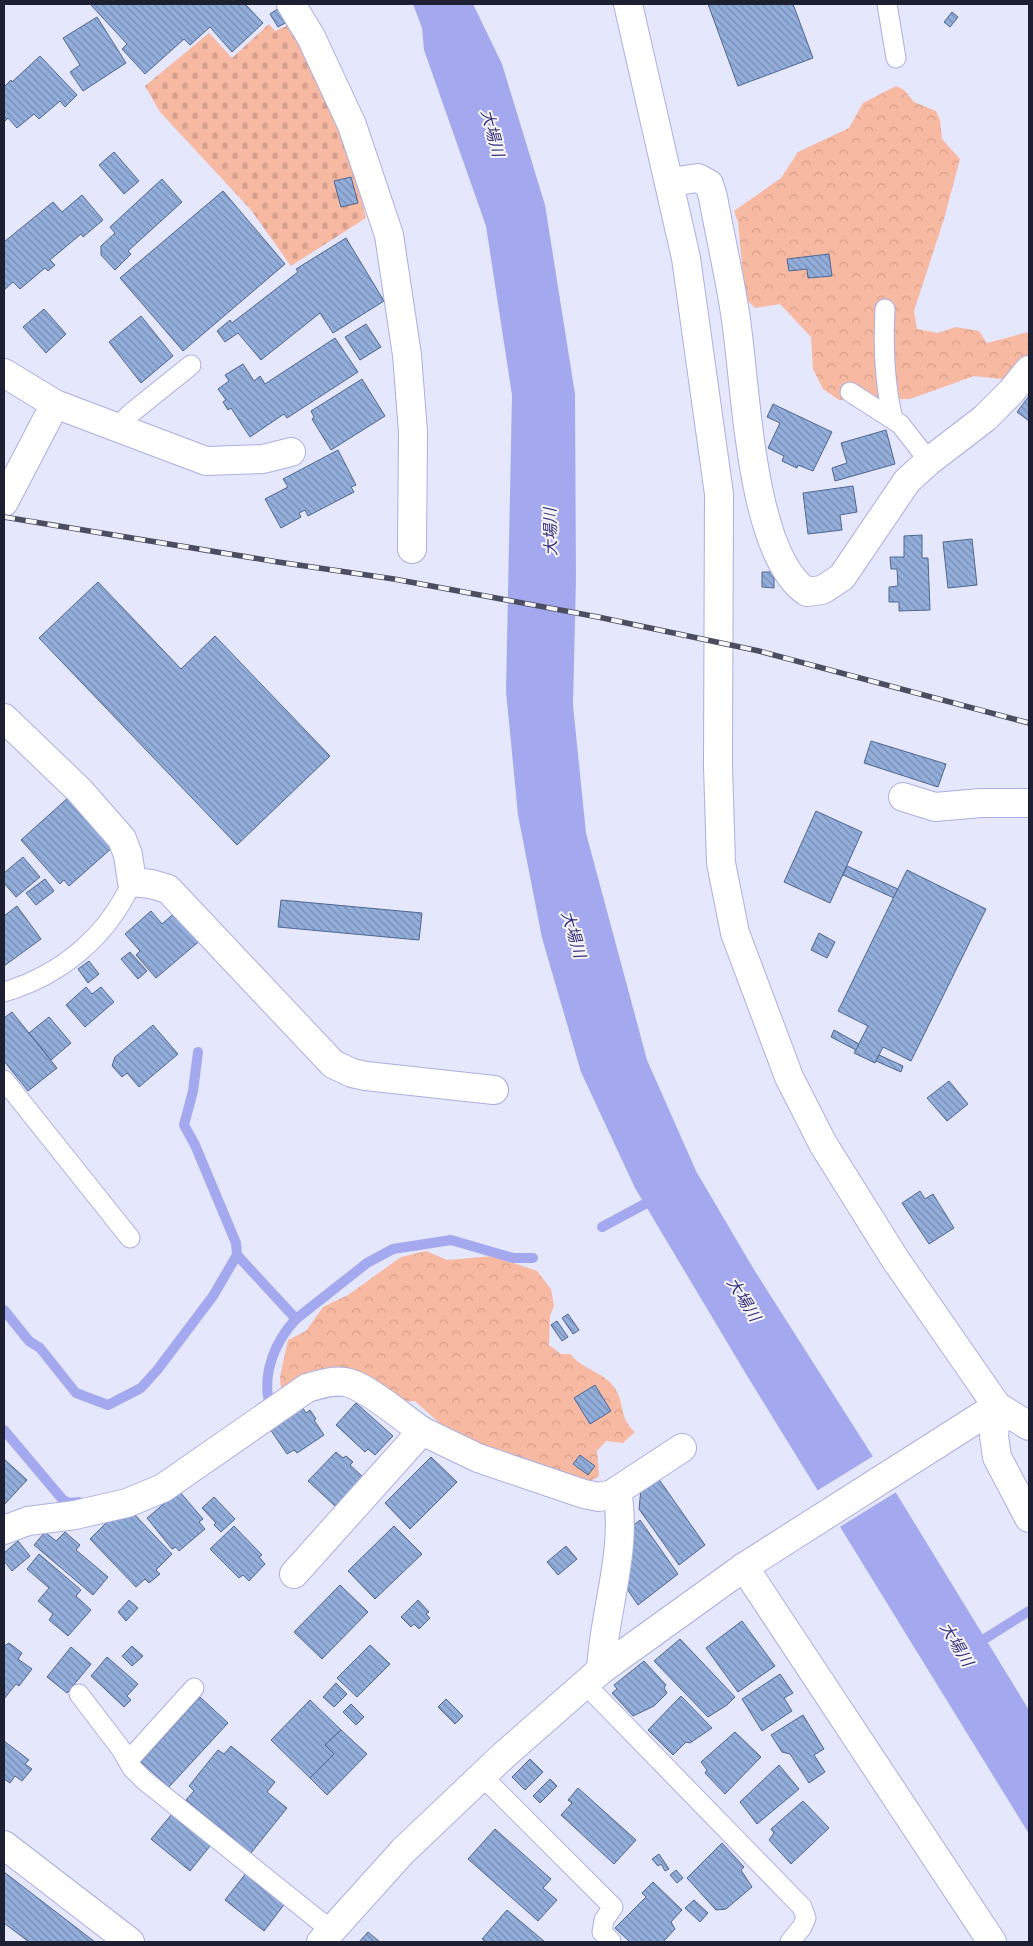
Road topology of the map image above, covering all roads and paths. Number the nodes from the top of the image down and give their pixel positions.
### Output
1 (291, 4) edge
2 (628, 4) edge
3 (887, 4) edge
4 (896, 58) dead end
5 (670, 182) junction
6 (885, 309) dead end
7 (191, 365) dead end
8 (1029, 370) edge
9 (4, 373) edge
10 (850, 392) dead end
11 (55, 404) junction
12 (893, 419) junction
13 (117, 428) junction
14 (291, 452) dead end
15 (929, 461) junction
16 (4, 502) edge
17 (412, 549) dead end
18 (4, 718) edge
19 (903, 797) dead end
20 (1029, 803) edge
21 (132, 882) junction
22 (4, 992) edge
23 (4, 1080) edge
24 (494, 1090) dead end
25 (130, 1238) dead end
26 (997, 1406) junction
27 (1029, 1426) edge
28 (422, 1431) junction
29 (682, 1448) dead end
30 (617, 1491) junction
31 (1029, 1518) edge
32 (4, 1530) edge
33 (750, 1563) junction
34 (294, 1574) dead end
35 (593, 1677) junction
36 (194, 1688) dead end
37 (79, 1694) dead end
38 (128, 1761) junction
39 (481, 1775) junction
40 (4, 1845) edge
41 (327, 1936) edge
42 (611, 1941) dead end
43 (130, 1942) edge
44 (790, 1942) edge
45 (992, 1942) edge

1 - 17 street
2 - 5 street
3 - 4 lane
5 - 15 street
5 - 26 street
6 - 12 lane
7 - 13 lane
8 - 15 street
9 - 11 street
10 - 12 lane
11 - 13 street
11 - 16 street
12 - 15 lane
13 - 14 street
18 - 21 street
19 - 20 street
21 - 22 lane
21 - 24 street
23 - 25 lane
26 - 27 street
26 - 31 street
26 - 33 street
28 - 30 street
28 - 32 street
28 - 34 street
29 - 30 street
30 - 35 street
33 - 35 street
33 - 45 street
35 - 39 street
35 - 44 lane
36 - 38 lane
37 - 38 lane
38 - 41 lane
39 - 41 street
39 - 42 lane
40 - 43 street

